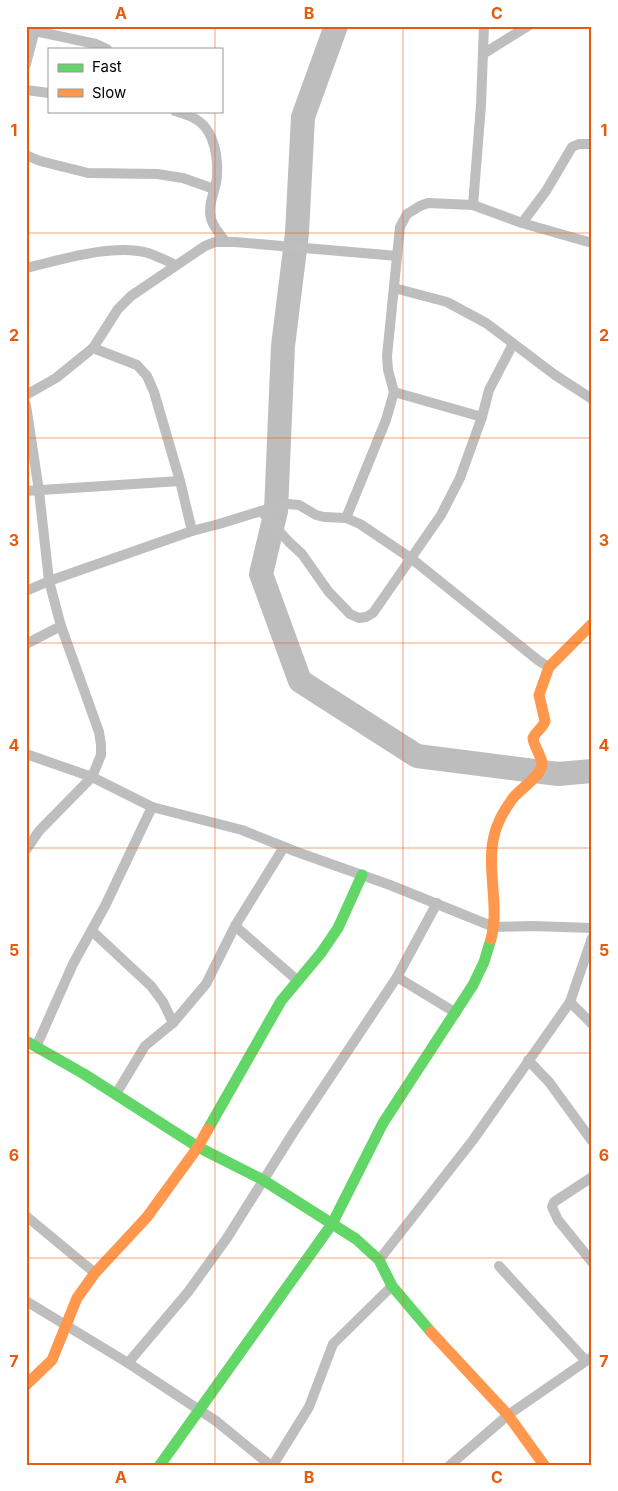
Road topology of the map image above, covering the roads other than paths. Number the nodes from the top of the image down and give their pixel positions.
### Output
1 (484, 26) edge
2 (528, 26) edge
3 (32, 30) edge
4 (105, 48) edge
5 (483, 54) junction
6 (26, 64) edge
7 (26, 90) edge
8 (48, 94) edge
9 (178, 112) edge
10 (592, 144) edge
11 (26, 155) edge
12 (214, 189) junction
13 (473, 205) junction
14 (522, 222) junction
15 (226, 242) junction
16 (592, 243) edge
17 (397, 256) junction
18 (176, 265) junction
19 (26, 268) edge
20 (394, 288) junction
21 (513, 344) junction
22 (93, 348) junction
23 (394, 392) junction
24 (26, 395) edge
25 (592, 400) edge
26 (26, 405) edge
27 (482, 417) junction
28 (180, 481) junction
29 (26, 491) edge
30 (39, 491) junction
31 (261, 511) junction
32 (346, 518) junction
33 (192, 530) junction
34 (412, 559) junction
35 (49, 581) junction
36 (26, 591) edge
37 (592, 624) edge
38 (61, 626) junction
39 (26, 644) edge
40 (549, 667) junction
41 (26, 754) edge
42 (92, 777) junction
43 (152, 807) junction
44 (284, 847) junction
45 (26, 850) edge
46 (362, 875) junction
47 (437, 904) junction
48 (235, 926) junction
49 (494, 927) junction
50 (592, 928) edge
51 (92, 931) junction
52 (592, 938) edge
53 (397, 977) junction
54 (297, 980) junction
55 (570, 1002) junction
56 (456, 1013) junction
57 (173, 1023) junction
58 (592, 1024) edge
59 (31, 1044) edge
60 (528, 1060) junction
61 (116, 1094) junction
62 (592, 1141) edge
63 (198, 1147) junction
64 (592, 1176) edge
65 (263, 1180) junction
66 (26, 1216) edge
67 (332, 1224) junction
68 (379, 1260) junction
69 (592, 1262) edge
70 (499, 1266) dead end
71 (95, 1273) junction
72 (392, 1286) junction
73 (26, 1301) edge
74 (64, 1325) junction
75 (589, 1359) edge
76 (128, 1363) junction
77 (26, 1385) edge
78 (200, 1410) junction
79 (508, 1415) junction
80 (160, 1465) edge
81 (272, 1465) edge
82 (450, 1465) edge
83 (544, 1465) edge

1 - 5 street
2 - 5 street
3 - 4 street
3 - 6 street
5 - 13 street
7 - 8 street
9 - 12 street
10 - 14 street
11 - 12 street
12 - 15 street
13 - 14 street
13 - 17 street
14 - 16 street
15 - 17 street
15 - 18 street
17 - 20 street
18 - 19 street
18 - 22 street
20 - 21 street
20 - 23 street
21 - 25 street
21 - 27 street
22 - 24 street
22 - 28 street
23 - 27 street
23 - 32 street
26 - 30 street
27 - 34 street
28 - 30 street
28 - 33 street
29 - 30 street
30 - 35 street
31 - 32 street
31 - 33 street
31 - 34 street
32 - 34 street
33 - 35 street
34 - 40 street
35 - 36 street
35 - 38 street
37 - 40 street
38 - 39 street
38 - 42 street
40 - 49 street
41 - 42 street
42 - 43 street
42 - 45 street
43 - 44 street
43 - 51 street
44 - 46 street
44 - 48 street
46 - 47 street
46 - 54 street
47 - 49 street
47 - 53 street
48 - 54 street
48 - 57 street
49 - 50 street
49 - 56 street
51 - 57 street
51 - 59 street
52 - 55 street
53 - 56 street
53 - 65 street
54 - 63 street
55 - 58 street
55 - 60 street
56 - 67 street
57 - 61 street
59 - 61 street
60 - 62 street
60 - 68 street
61 - 63 street
63 - 65 street
63 - 71 street
64 - 69 street
65 - 67 street
65 - 76 street
66 - 71 street
67 - 68 street
67 - 78 street
68 - 72 street
70 - 75 street
71 - 74 street
72 - 79 street
72 - 81 street
73 - 74 street
74 - 76 street
74 - 77 street
75 - 79 street
76 - 78 street
78 - 80 street
78 - 81 street
79 - 82 street
79 - 83 street

